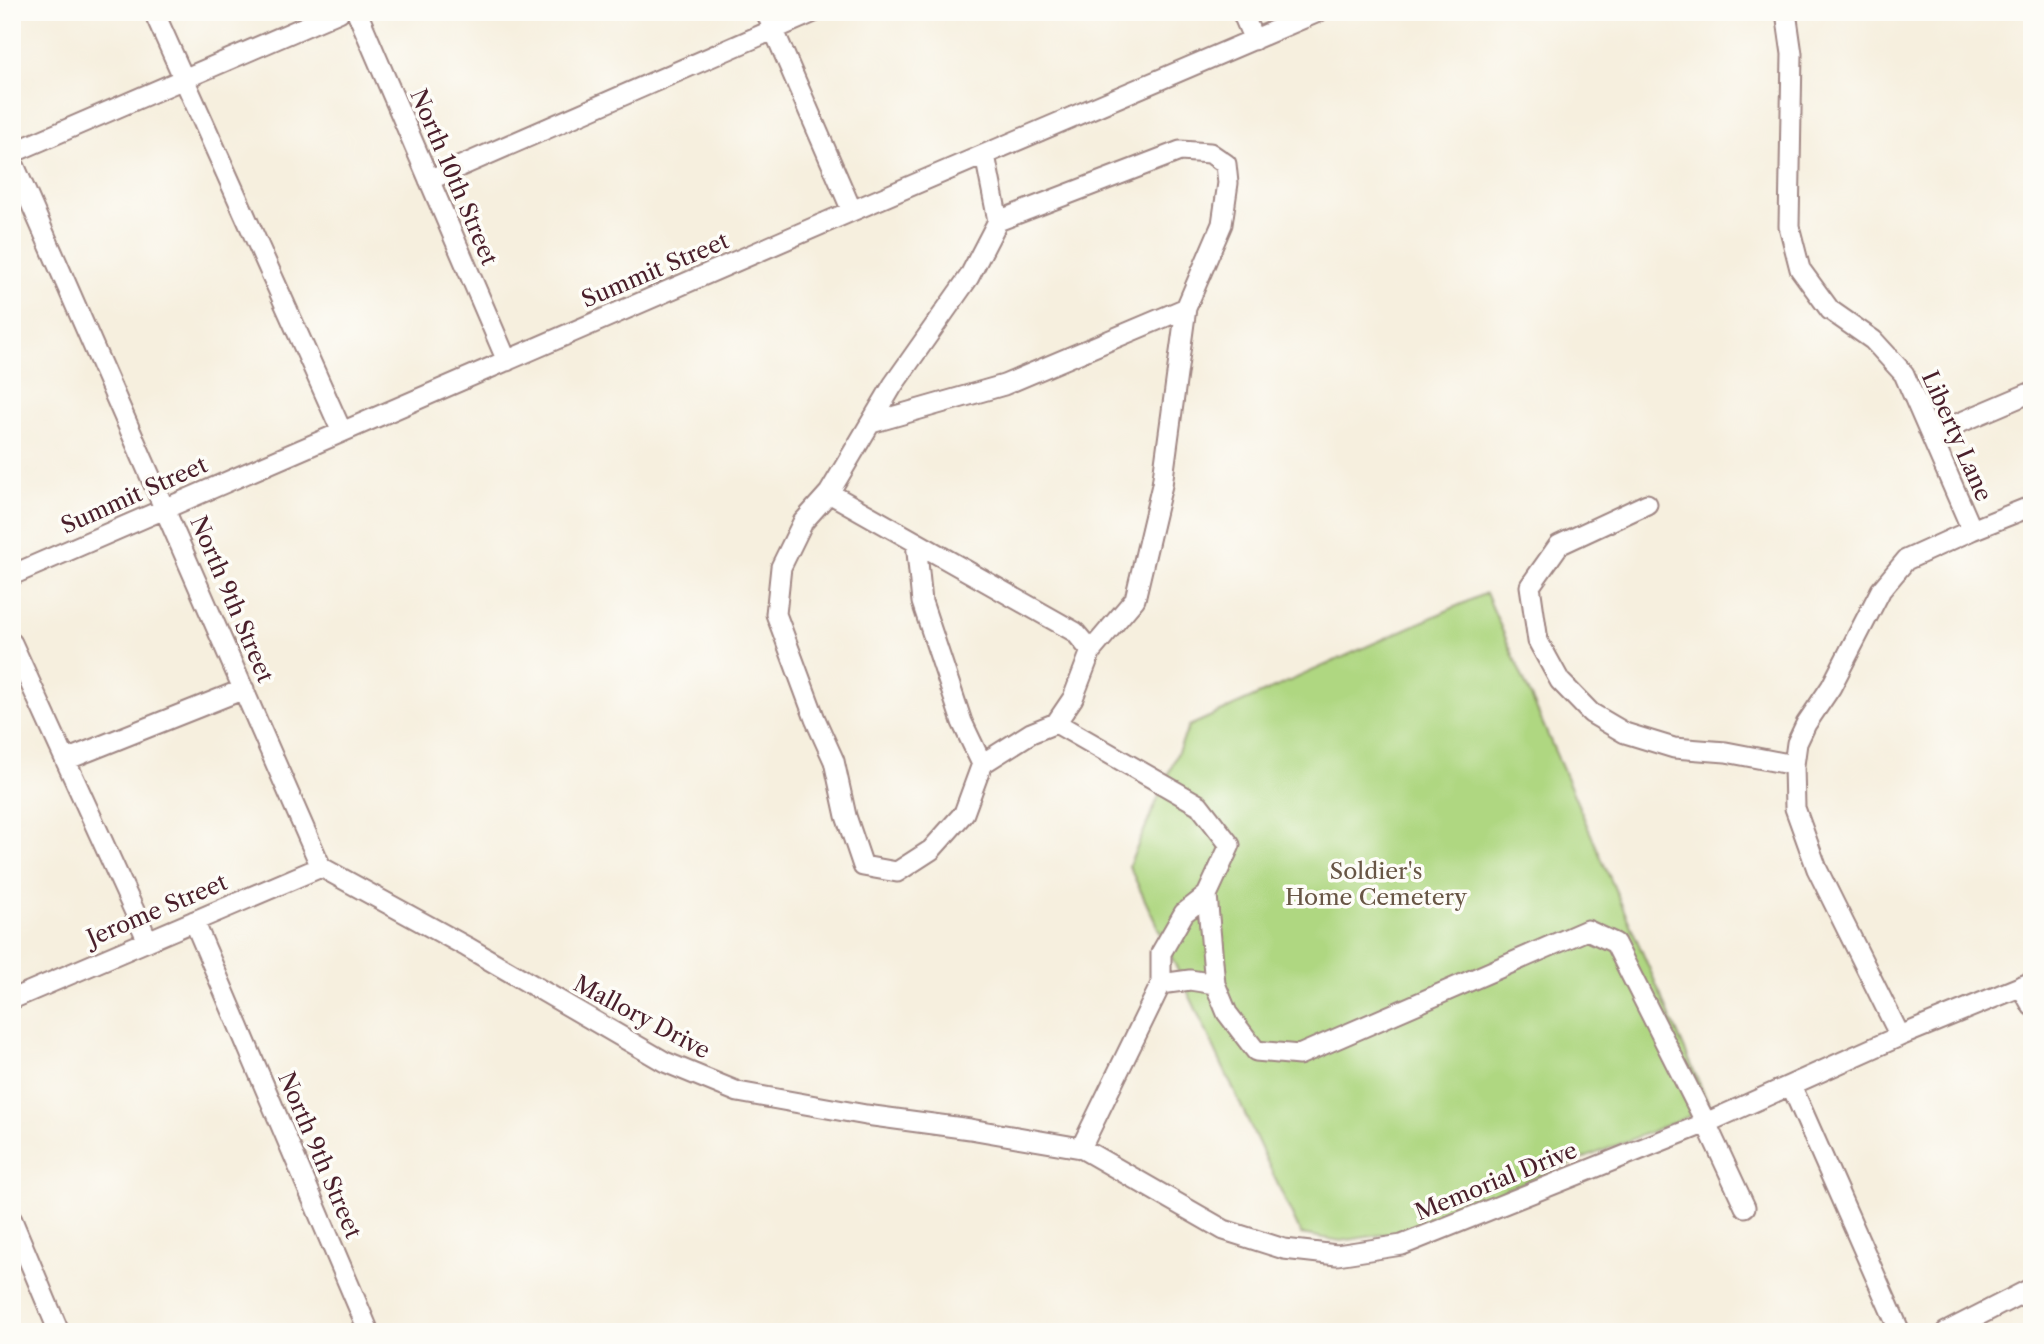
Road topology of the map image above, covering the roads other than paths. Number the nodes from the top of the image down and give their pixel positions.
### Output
1 (154, 12) edge
2 (339, 12) edge
3 (357, 12) edge
4 (814, 12) edge
5 (1242, 12) edge
6 (1318, 12) edge
7 (1786, 12) edge
8 (770, 21) edge
9 (1254, 40) junction
10 (183, 79) junction
11 (12, 153) edge
12 (985, 155) junction
13 (12, 160) edge
14 (429, 180) junction
15 (852, 211) junction
16 (998, 221) junction
17 (1186, 308) junction
18 (507, 361) junction
19 (2032, 392) edge
20 (871, 422) junction
21 (342, 432) junction
22 (1931, 435) junction
23 (829, 493) junction
24 (1647, 504) dead end
25 (2032, 506) edge
26 (166, 508) junction
27 (1972, 530) junction
28 (916, 542) junction
29 (12, 576) edge
30 (12, 643) edge
31 (1091, 651) junction
32 (244, 689) junction
33 (1056, 723) junction
34 (66, 760) junction
35 (982, 764) junction
36 (1794, 765) junction
37 (321, 867) junction
38 (1207, 895) junction
39 (194, 921) junction
40 (148, 941) junction
41 (1161, 984) junction
42 (1215, 984) junction
43 (2027, 984) edge
44 (12, 999) edge
45 (2032, 1006) edge
46 (1900, 1036) junction
47 (1791, 1085) junction
48 (1706, 1122) junction
49 (970, 1129) joint
50 (1081, 1147) junction
51 (1745, 1207) dead end
52 (12, 1220) edge
53 (2032, 1288) edge
54 (59, 1332) edge
55 (369, 1332) edge
56 (1900, 1332) edge
57 (1946, 1332) edge

1 - 10 street
2 - 10 street
3 - 14 street, North 10th Street
4 - 8 street
5 - 9 street
6 - 9 street, Summit Street
7 - 22 street, Liberty Lane
8 - 14 street
8 - 15 street
9 - 12 street, Summit Street
10 - 11 street
10 - 21 street
12 - 15 street, Summit Street
12 - 16 street
13 - 26 street, North 9th Street
14 - 18 street, North 10th Street
15 - 18 street, Summit Street
16 - 17 street
16 - 20 street
17 - 20 street
17 - 31 street
18 - 21 street, Summit Street
19 - 22 street
20 - 23 street
21 - 26 street, Summit Street
22 - 27 street, Liberty Lane
23 - 28 street
23 - 35 street
24 - 36 street
25 - 27 street
26 - 29 street, Summit Street
26 - 32 street, North 9th Street
27 - 36 street, Liberty Lane
28 - 31 street
28 - 35 street
30 - 34 street
31 - 33 street
32 - 34 street
32 - 37 street, North 9th Street
33 - 35 street
33 - 38 street
34 - 40 street
36 - 46 street, Liberty Lane
37 - 39 street, Jerome Street
37 - 49 street, Mallory Drive
38 - 41 street
38 - 42 street
39 - 40 street, Jerome Street
39 - 55 street, North 9th Street
40 - 44 street, Jerome Street
41 - 42 street
41 - 50 street
42 - 48 street
43 - 45 street
43 - 46 street, Memorial Drive
46 - 47 street, Memorial Drive
47 - 48 street, Memorial Drive
47 - 56 street
48 - 50 street, Memorial Drive
48 - 51 street
49 - 50 street, Memorial Drive
52 - 54 street
53 - 57 street

